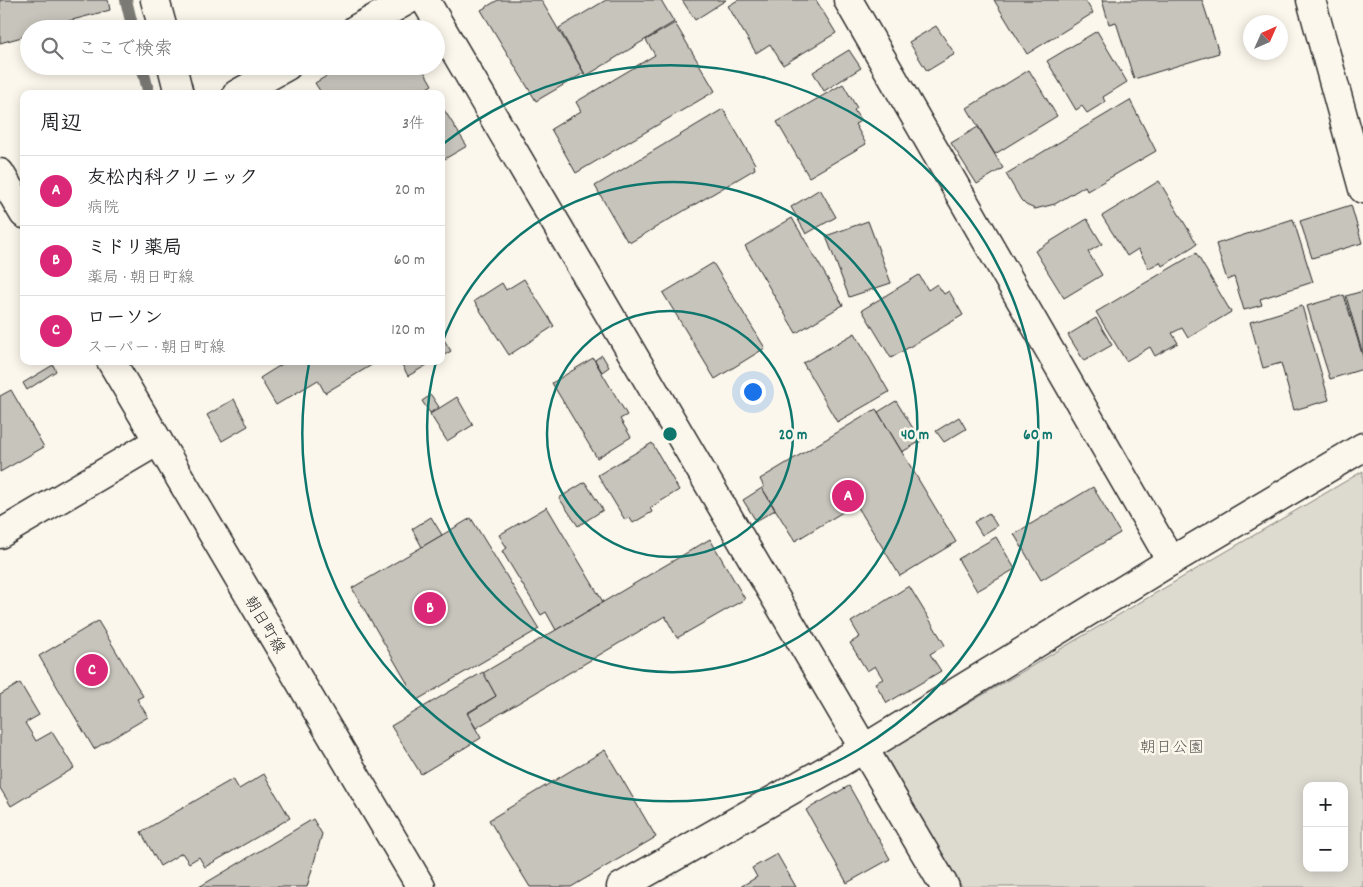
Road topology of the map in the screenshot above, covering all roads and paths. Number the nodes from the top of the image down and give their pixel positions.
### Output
1 (155, 0) edge
2 (408, 0) edge
3 (425, 0) edge
4 (848, 0) edge
5 (1310, 0) edge
6 (161, 20) edge
7 (372, 20) edge
8 (437, 20) edge
9 (445, 34) edge
10 (174, 75) edge
11 (271, 75) edge
12 (178, 90) edge
13 (244, 90) edge
14 (0, 173) edge
15 (1363, 188) edge
16 (20, 207) edge
17 (113, 365) edge
18 (158, 441) junction
19 (1363, 447) edge
20 (0, 534) edge
21 (1171, 560) junction
22 (865, 748) junction
23 (421, 887) edge
24 (621, 887) edge
25 (946, 887) edge

1 - 6 street
2 - 7 street
3 - 8 street
4 - 21 street
5 - 15 street
9 - 22 street
10 - 12 street
11 - 13 street
14 - 16 street
17 - 18 street, 朝日町線
18 - 20 street
18 - 23 street, 朝日町線
19 - 21 street
21 - 22 street
22 - 24 street
22 - 25 street

